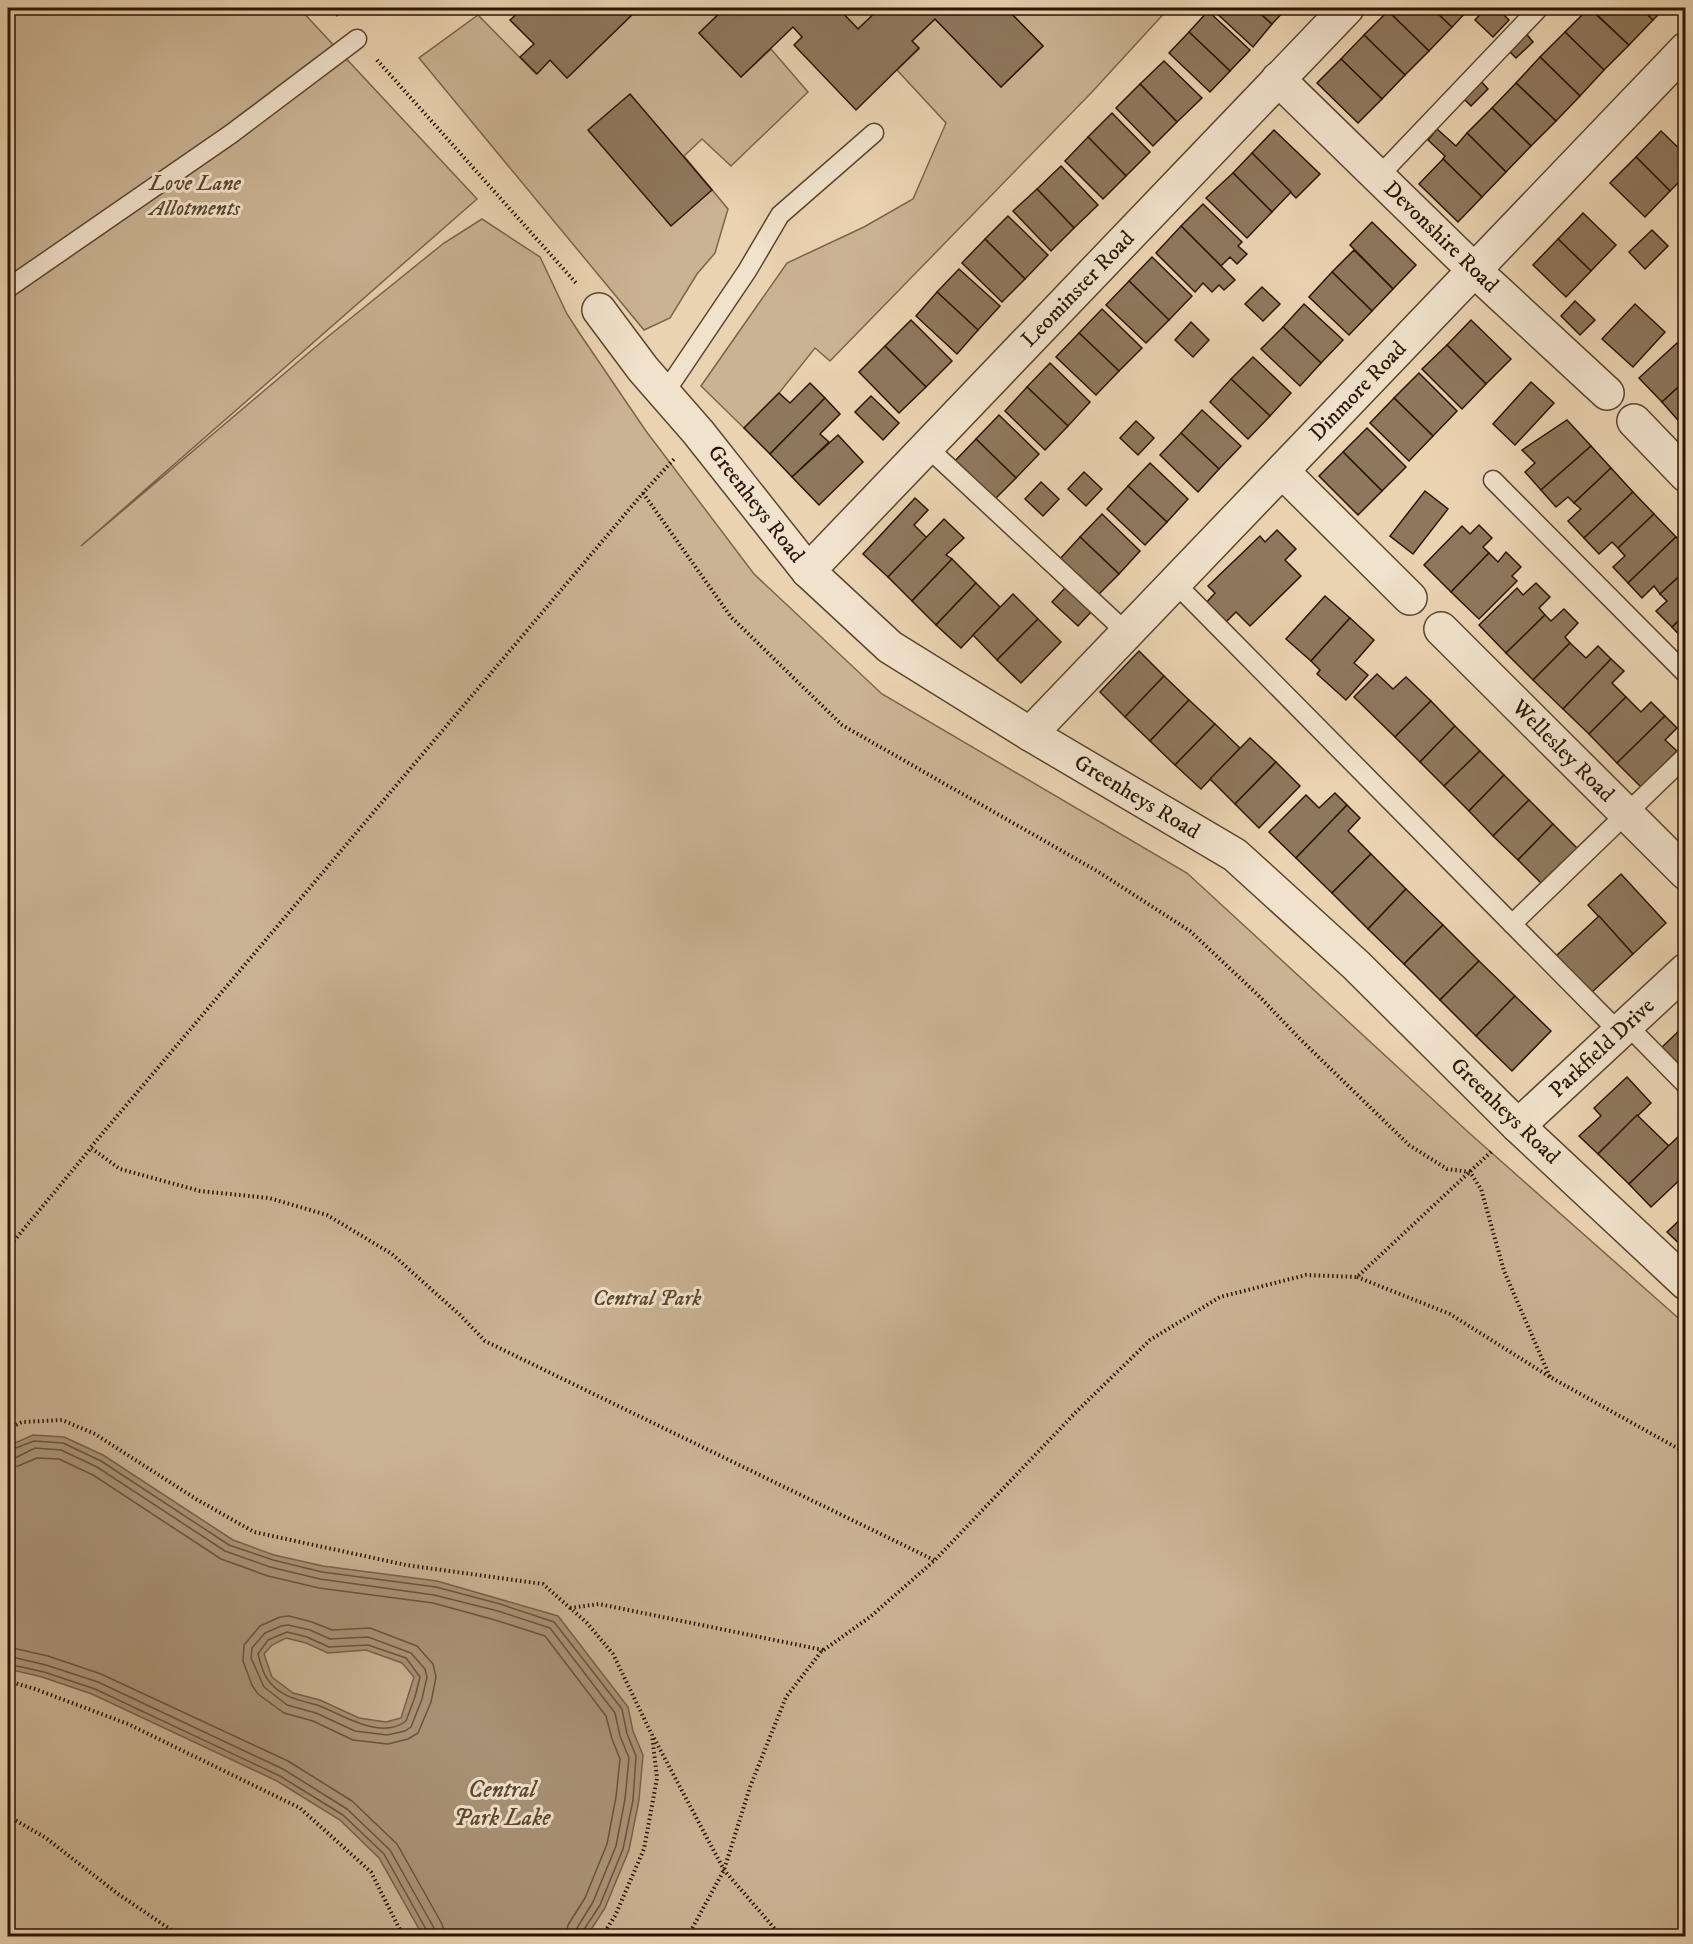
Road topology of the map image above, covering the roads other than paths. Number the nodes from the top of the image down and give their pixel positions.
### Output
1 (1347, 8) edge
2 (1539, 8) edge
3 (357, 39) road end
4 (1685, 51) edge
5 (1278, 79) junction
6 (874, 133) dead end
7 (1378, 177) junction
8 (1474, 270) junction
9 (8, 288) edge
10 (599, 310) road end
11 (1607, 393) dead end
12 (664, 394) junction
13 (1634, 421) dead end
14 (927, 447) junction
15 (1282, 471) junction
16 (1686, 475) edge
17 (1493, 480) dead end
18 (808, 571) junction
19 (1175, 583) junction
20 (1410, 598) dead end
21 (1441, 629) dead end
22 (1127, 633) junction
23 (1686, 674) edge
24 (1030, 734) junction
25 (1686, 756) edge
26 (1626, 814) junction
27 (1686, 873) edge
28 (1512, 924) junction
29 (1686, 970) edge
30 (1623, 1028) junction
31 (1686, 1085) edge
32 (1518, 1126) junction
33 (1686, 1283) edge

1 - 5 street, Leominster Road
2 - 7 lane
3 - 9 lane
4 - 8 street, Dinmore Road
5 - 7 street, Devonshire Road
5 - 14 street, Leominster Road
6 - 12 lane
7 - 8 street, Devonshire Road
8 - 11 street, Devonshire Road
8 - 15 street, Dinmore Road
10 - 12 street, Greenheys Road
12 - 18 street, Greenheys Road
13 - 16 street
14 - 18 street, Leominster Road
14 - 22 lane
15 - 19 street, Dinmore Road
15 - 20 street
17 - 23 lane
18 - 24 street, Greenheys Road
19 - 22 street, Dinmore Road
19 - 28 lane
21 - 26 street, Wellesley Road
22 - 24 street, Dinmore Road
24 - 32 street, Greenheys Road
25 - 26 lane
26 - 27 street, Wellesley Road
26 - 28 lane
28 - 30 lane
29 - 30 street, Parkfield Drive
30 - 31 lane
30 - 32 street, Parkfield Drive
32 - 33 street, Greenheys Road

